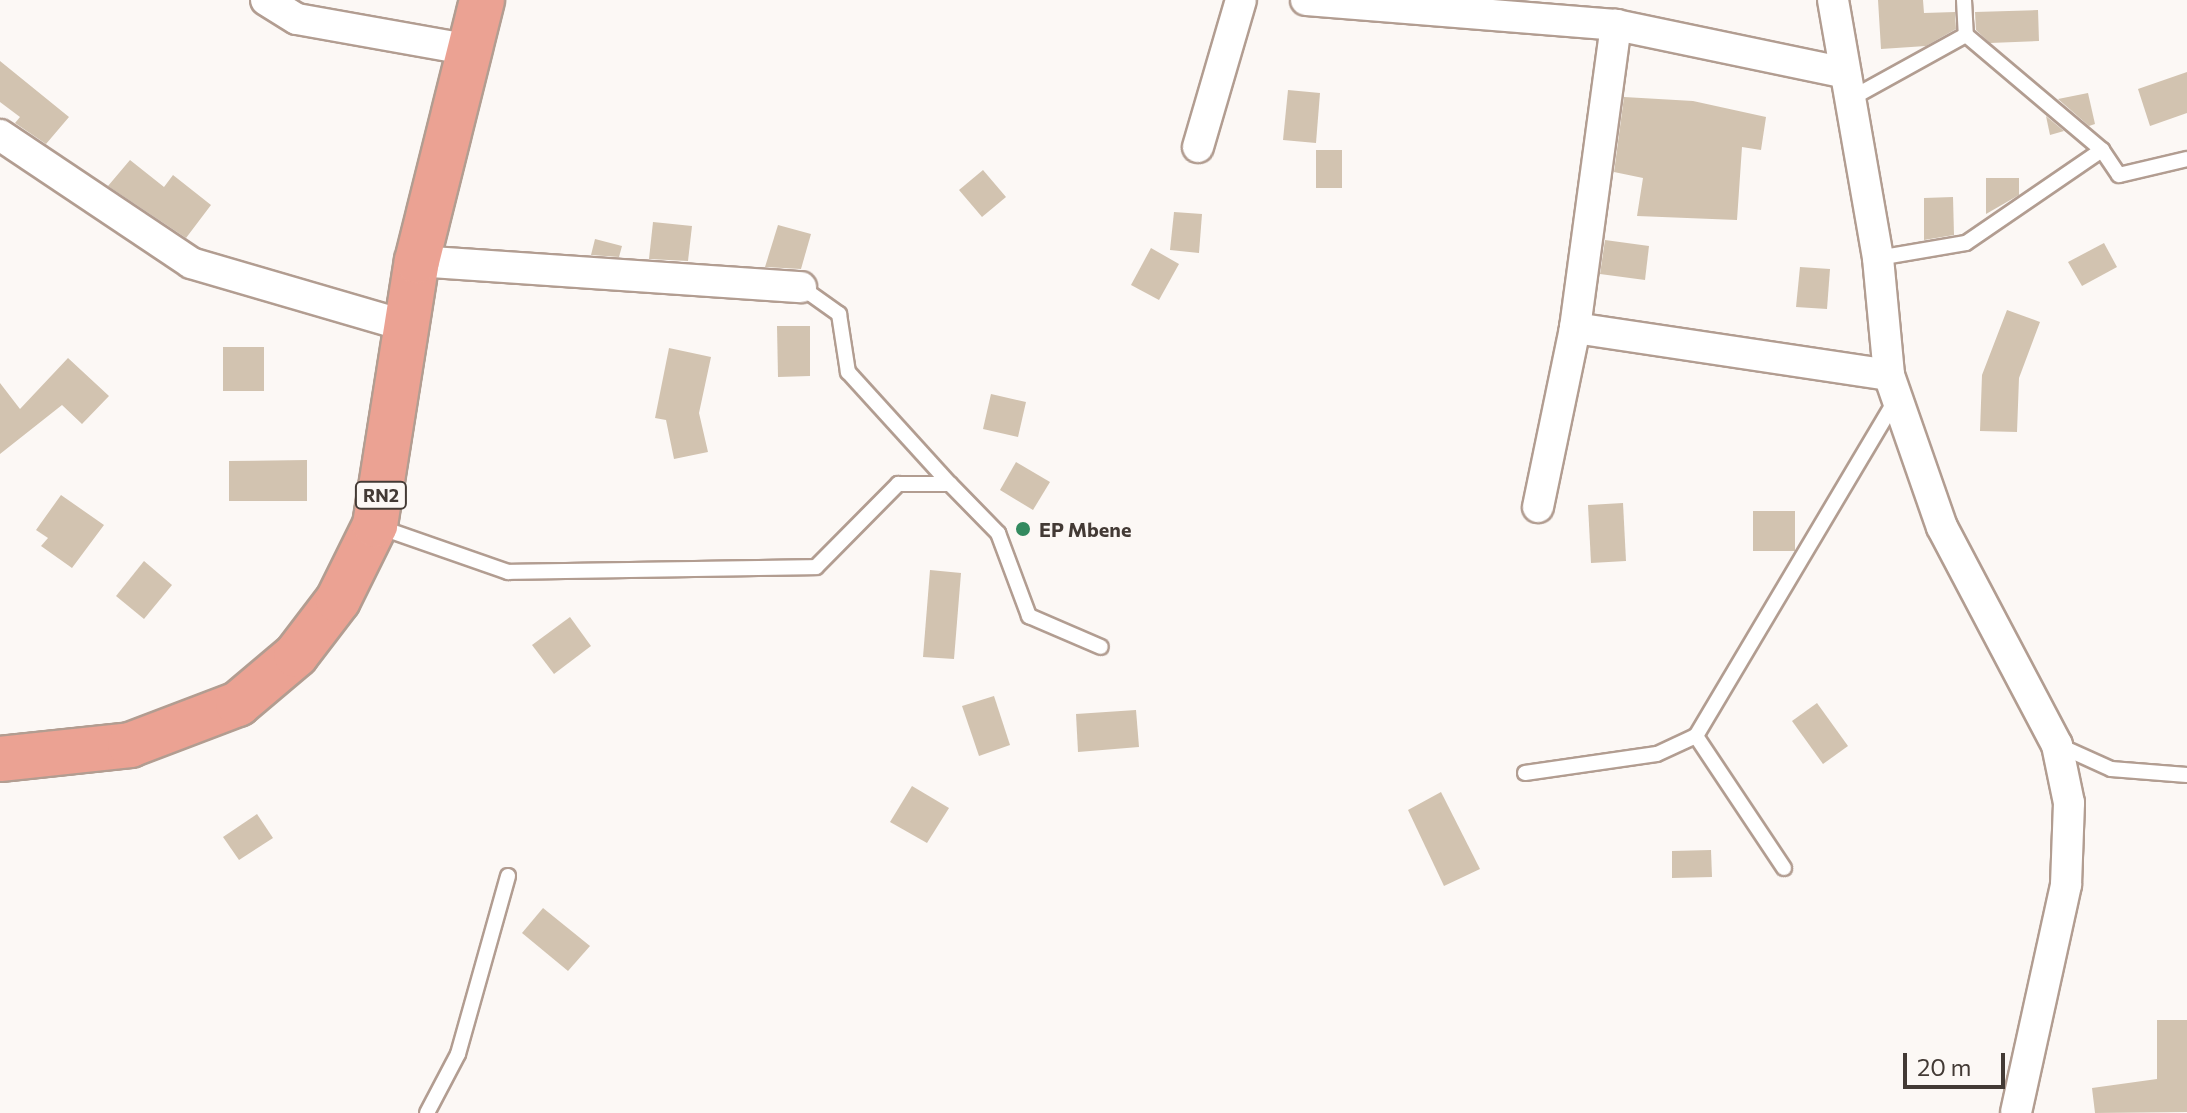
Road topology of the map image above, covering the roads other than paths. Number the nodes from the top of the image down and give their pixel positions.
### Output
1 (266, 0) edge
2 (482, 0) edge
3 (1241, 0) edge
4 (1306, 0) edge
5 (1833, 0) edge
6 (1964, 0) edge
7 (1616, 25) junction
8 (1966, 35) junction
9 (465, 49) junction
10 (1848, 86) junction
11 (0, 135) edge
12 (1198, 147) dead end
13 (2102, 150) junction
14 (2187, 159) edge
15 (1878, 258) junction
16 (417, 261) junction
17 (801, 287) joint
18 (410, 327) junction
19 (1575, 328) junction
20 (1893, 386) junction
21 (950, 484) junction
22 (1538, 507) dead end
23 (375, 525) junction
24 (1101, 647) dead end
25 (1696, 736) junction
26 (2057, 745) junction
27 (0, 759) edge
28 (1525, 773) dead end
29 (2187, 775) edge
30 (1784, 868) dead end
31 (508, 876) dead end
32 (427, 1113) edge
33 (2016, 1113) edge

1 - 9 street
2 - 9 highway, RN2
3 - 12 street
4 - 7 street
5 - 10 street
6 - 8 lane
7 - 10 street
7 - 19 street
8 - 10 lane
8 - 13 lane
9 - 16 highway, RN2
10 - 15 street
11 - 18 street
13 - 14 lane
13 - 15 lane
15 - 20 street
16 - 17 street
16 - 18 highway, RN2
17 - 21 lane
18 - 23 highway, RN2
19 - 20 street
19 - 22 street
20 - 25 lane
20 - 26 street
21 - 23 lane
21 - 24 lane
23 - 27 highway, RN2
25 - 28 lane
25 - 30 lane
26 - 29 lane
26 - 33 street
31 - 32 lane

